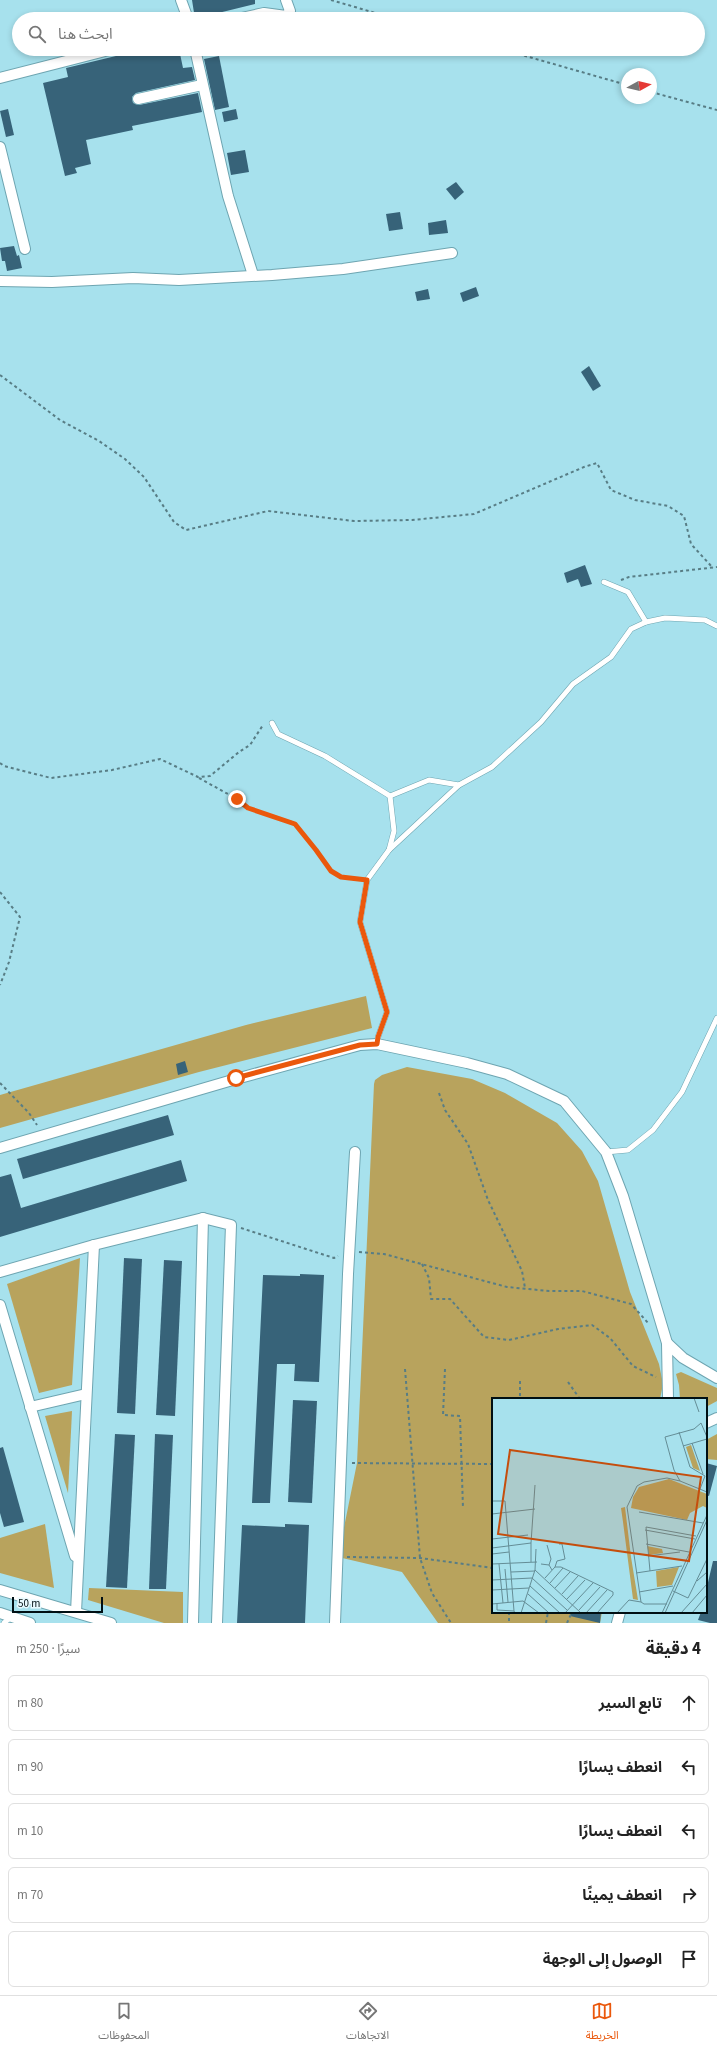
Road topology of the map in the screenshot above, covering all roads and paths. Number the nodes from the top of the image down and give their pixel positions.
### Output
1 (181, 0) edge
2 (286, 0) edge
3 (331, 0) edge
4 (185, 12) edge
5 (289, 12) edge
6 (372, 12) edge
7 (86, 56) edge
8 (196, 56) edge
9 (526, 56) edge
10 (0, 78) edge
11 (621, 83) edge
12 (202, 85) junction
13 (657, 94) edge
14 (138, 100) dead end
15 (717, 110) edge
16 (0, 147) edge
17 (25, 249) dead end
18 (452, 253) dead end
19 (253, 275) junction
20 (0, 281) edge
21 (0, 375) edge
22 (717, 567) edge
23 (713, 568) junction
24 (604, 582) dead end
25 (611, 585) junction
26 (646, 622) junction
27 (717, 626) edge
28 (272, 723) joint
29 (0, 763) edge
30 (198, 777) junction
31 (459, 784) junction
32 (390, 796) junction
33 (389, 850) junction
34 (367, 880) junction
35 (0, 892) edge
36 (0, 985) edge
37 (717, 1018) edge
38 (377, 1044) junction
39 (0, 1083) edge
40 (438, 1093) dead end
41 (44, 1135) junction
42 (0, 1148) edge
43 (354, 1152) dead end
44 (606, 1152) junction
45 (203, 1218) junction
46 (231, 1225) junction
47 (94, 1245) junction
48 (349, 1252) junction
49 (422, 1264) junction
50 (0, 1272) edge
51 (525, 1288) junction
52 (0, 1305) edge
53 (651, 1326) dead end
54 (667, 1343) junction
55 (405, 1369) dead end
56 (445, 1369) dead end
57 (717, 1378) edge
58 (520, 1381) dead end
59 (568, 1382) dead end
60 (86, 1394) junction
61 (668, 1394) edge
62 (520, 1398) edge
63 (579, 1398) edge
64 (30, 1407) junction
65 (717, 1418) edge
66 (707, 1423) edge
67 (357, 1463) dead end
68 (413, 1463) junction
69 (462, 1463) junction
70 (492, 1464) edge
71 (463, 1508) dead end
72 (338, 1557) junction
73 (420, 1558) junction
74 (77, 1564) junction
75 (492, 1568) edge
76 (0, 1590) edge
77 (76, 1612) junction
78 (0, 1613) edge
79 (509, 1613) edge
80 (548, 1613) edge
81 (572, 1613) edge
82 (620, 1613) edge
83 (8, 1620) edge
84 (30, 1623) edge
85 (111, 1623) edge
86 (193, 1623) edge
87 (217, 1623) edge
88 (336, 1623) edge
89 (451, 1623) edge
90 (510, 1623) edge
91 (546, 1623) edge
92 (567, 1623) edge
93 (617, 1623) edge

1 - 4 street
2 - 5 street
3 - 6 path
7 - 10 street
8 - 12 street
9 - 11 path
12 - 14 street
12 - 19 street
13 - 15 path
16 - 17 street
18 - 19 street
19 - 20 street
21 - 23 path
22 - 23 path
23 - 25 path
24 - 25 lane
25 - 26 lane
26 - 27 lane
26 - 31 lane
28 - 30 path
28 - 32 lane
29 - 30 path
30 - 34 path
31 - 32 lane
31 - 33 lane
32 - 33 lane
33 - 34 lane
34 - 38 lane
35 - 36 path
37 - 44 lane
38 - 41 street
38 - 44 street
39 - 41 path
40 - 51 path
41 - 42 street
43 - 48 street
44 - 54 street
45 - 46 street
45 - 47 street
45 - 86 street
46 - 48 path
46 - 87 street
47 - 50 street
47 - 60 street
48 - 49 path
48 - 72 street
49 - 51 path
49 - 61 path
51 - 53 path
52 - 64 street
54 - 57 street
54 - 61 street
55 - 68 path
56 - 69 path
58 - 62 path
59 - 63 path
60 - 64 street
60 - 74 street
64 - 74 street
65 - 66 street
67 - 68 path
68 - 69 path
68 - 73 path
69 - 70 path
69 - 71 path
72 - 73 path
72 - 88 street
73 - 75 path
73 - 89 path
74 - 77 street
76 - 77 street
77 - 85 street
78 - 83 street
79 - 90 path
80 - 91 path
81 - 92 path
82 - 93 street
83 - 84 street

